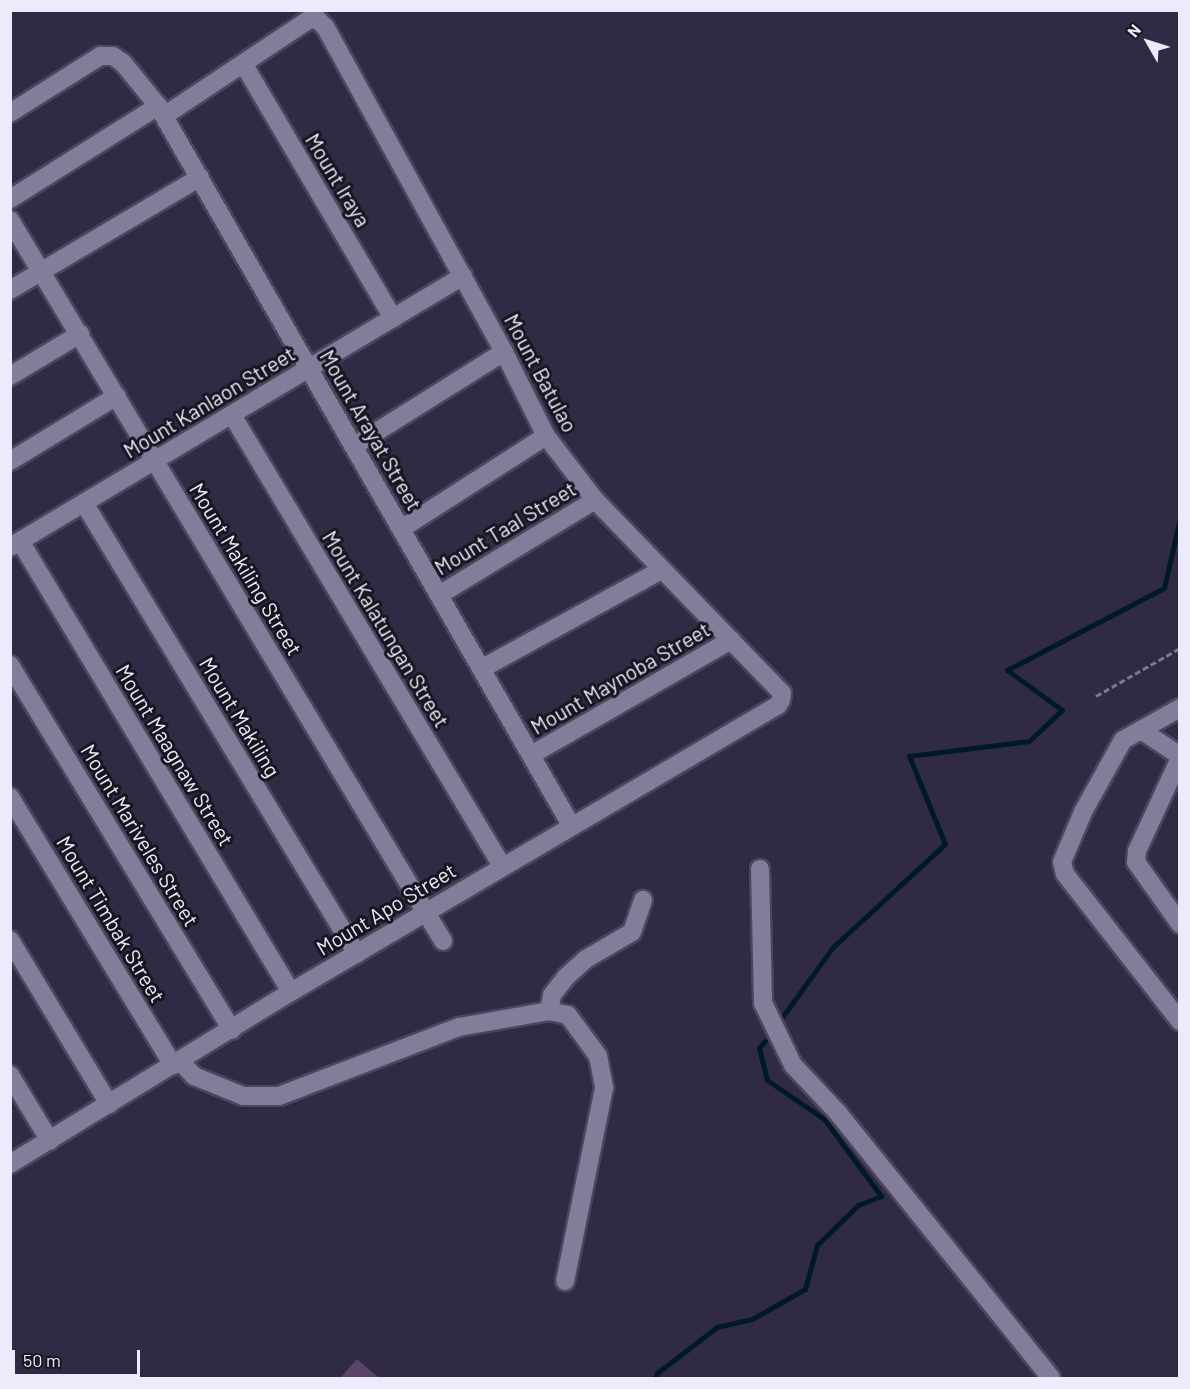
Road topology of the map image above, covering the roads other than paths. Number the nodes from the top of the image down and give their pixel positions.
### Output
1 (244, 65) junction
2 (161, 111) junction
3 (10, 113) edge
4 (200, 177) junction
5 (10, 199) edge
6 (10, 220) edge
7 (42, 271) junction
8 (463, 276) junction
9 (10, 290) edge
10 (393, 318) junction
11 (80, 334) junction
12 (504, 352) junction
13 (309, 368) junction
14 (10, 376) edge
15 (117, 396) junction
16 (232, 414) junction
17 (546, 436) junction
18 (354, 446) junction
19 (155, 460) junction
20 (10, 461) edge
21 (595, 500) junction
22 (84, 503) junction
23 (401, 529) junction
24 (15, 544) edge
25 (661, 570) junction
26 (439, 595) junction
27 (731, 640) junction
28 (10, 664) edge
29 (482, 669) junction
30 (782, 693) joint
31 (1179, 708) edge
32 (1141, 730) junction
33 (531, 755) junction
34 (1179, 757) edge
35 (10, 797) edge
36 (571, 825) junction
37 (502, 866) junction
38 (760, 869) dead end
39 (643, 900) dead end
40 (426, 912) junction
41 (1179, 924) edge
42 (10, 940) edge
43 (443, 941) dead end
44 (357, 954) junction
45 (291, 992) junction
46 (549, 1011) junction
47 (1179, 1021) edge
48 (232, 1029) junction
49 (176, 1063) junction
50 (12, 1080) edge
51 (109, 1104) junction
52 (50, 1141) junction
53 (10, 1164) edge
54 (565, 1281) dead end
55 (1051, 1378) edge

1 - 2 street
1 - 8 street, Mount Batulao
1 - 10 street, Mount Iraya
2 - 3 street, Mount Arayat Street
2 - 4 street, Mount Arayat Street
2 - 5 street
4 - 7 street
4 - 13 street, Mount Arayat Street
6 - 7 street, Mount Makiling Street
7 - 9 street
7 - 11 street, Mount Makiling Street
8 - 10 street, Mount Kanlaon Street
8 - 12 street, Mount Batulao
10 - 13 street, Mount Kanlaon Street
11 - 14 street
11 - 15 street, Mount Makiling Street
12 - 17 street, Mount Batulao
12 - 18 street
13 - 16 street, Mount Kanlaon Street
13 - 18 street, Mount Arayat Street
15 - 19 street, Mount Makiling Street
15 - 20 street
16 - 19 street, Mount Kanlaon Street
16 - 37 street, Mount Kalatungan Street
17 - 21 street, Mount Batulao
17 - 23 street
18 - 23 street, Mount Arayat Street
19 - 22 street, Mount Kanlaon Street
19 - 40 street, Mount Makiling Street
21 - 25 street, Mount Batulao
21 - 26 street, Mount Taal Street
22 - 24 street, Mount Kanlaon Street
22 - 44 street, Mount Makiling
23 - 26 street, Mount Arayat Street
24 - 45 street, Mount Maagnaw Street
25 - 27 street, Mount Batulao
25 - 29 street
26 - 29 street, Mount Arayat Street
27 - 30 street, Mount Batulao
27 - 33 street, Mount Maynoba Street
28 - 48 street, Mount Mariveles Street
29 - 33 street, Mount Arayat Street
30 - 36 street, Mount Apo Street
31 - 32 street
32 - 34 street
32 - 47 street
33 - 36 street, Mount Arayat Street
34 - 41 street
35 - 49 street, Mount Timbak Street
36 - 37 street, Mount Apo Street
37 - 40 street, Mount Apo Street
38 - 55 street
39 - 46 street
40 - 43 street, Mount Makiling Street
40 - 44 street, Mount Apo Street
42 - 51 street
44 - 45 street, Mount Apo Street
45 - 48 street, Mount Apo Street
46 - 49 street, Mount Timbak Street
46 - 54 street
48 - 49 street, Mount Apo Street
49 - 51 street, Mount Apo Street
50 - 52 street
51 - 52 street, Mount Apo Street
52 - 53 street, Mount Apo Street

